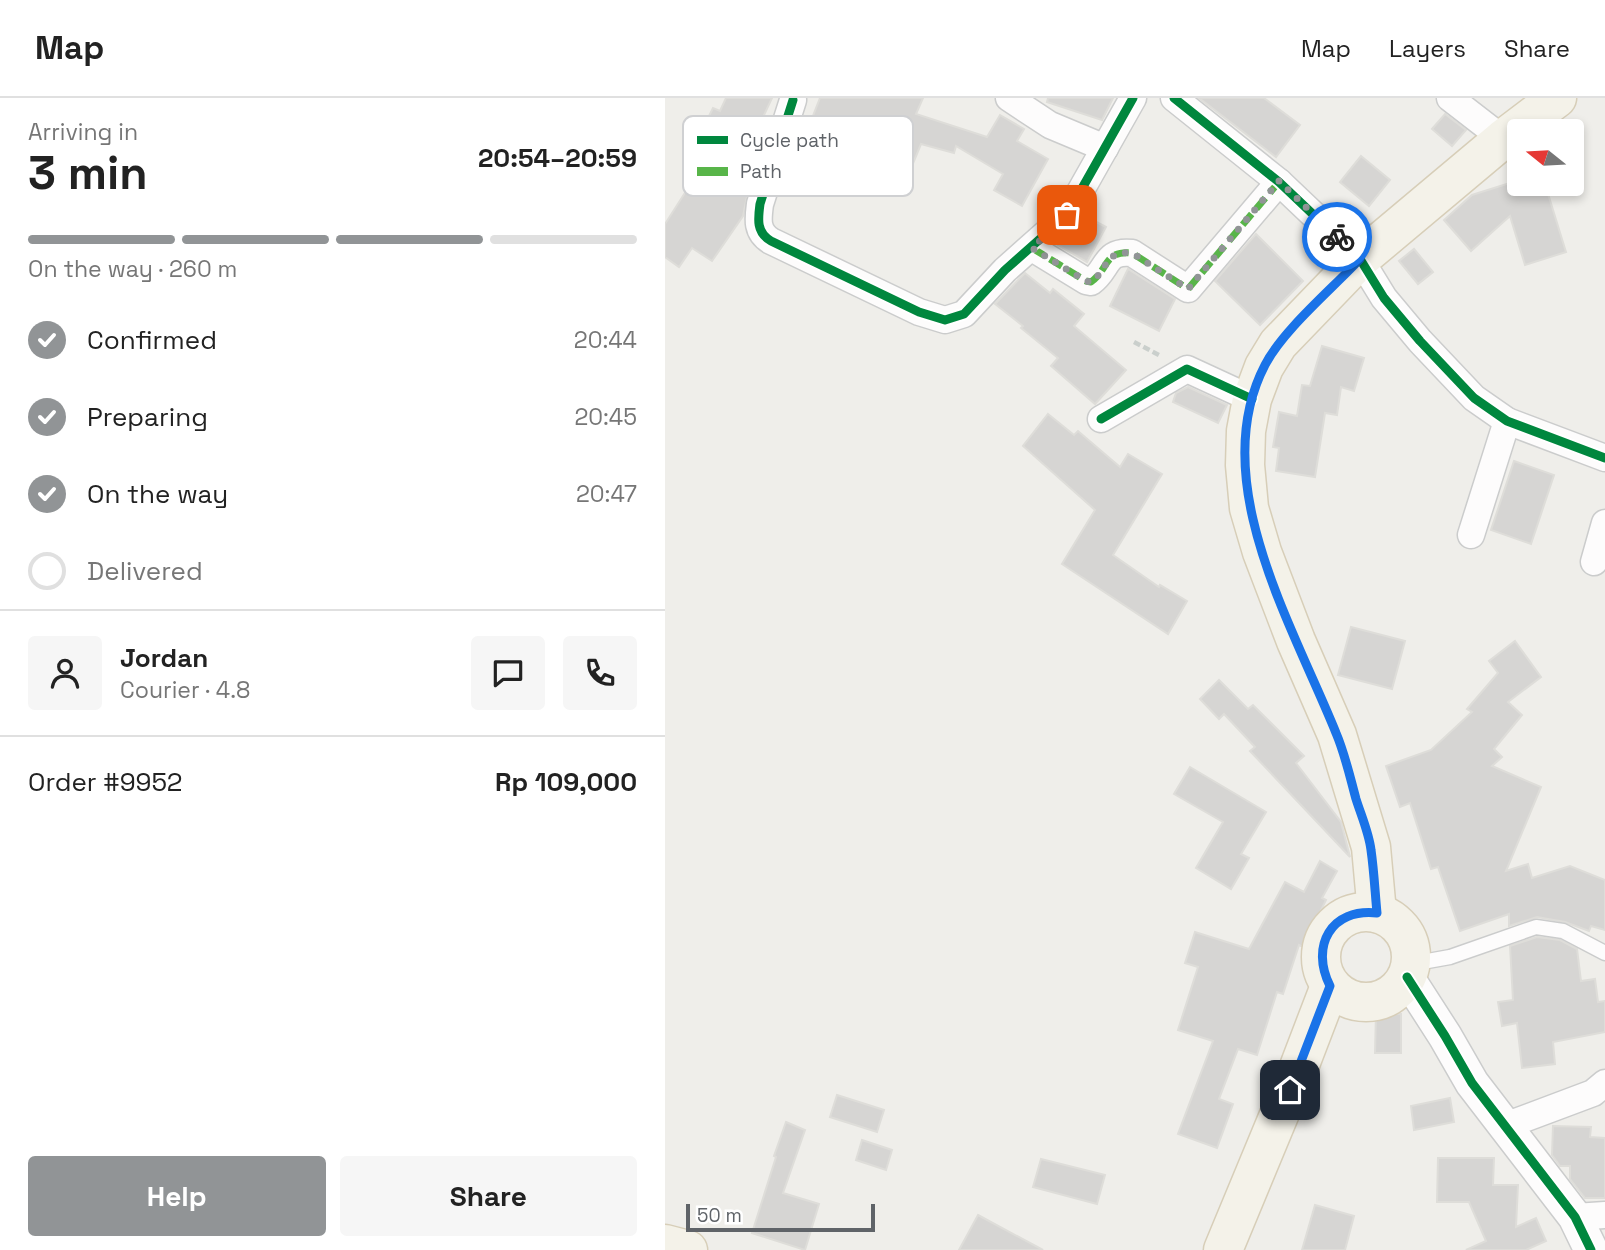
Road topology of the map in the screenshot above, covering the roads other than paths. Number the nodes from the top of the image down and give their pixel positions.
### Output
1 (1009, 98) edge
2 (1133, 98) edge
3 (1174, 98) edge
4 (1450, 98) edge
5 (1557, 98) edge
6 (1503, 139) junction
7 (1105, 148) junction
8 (1279, 181) junction
9 (762, 196) edge
10 (1032, 248) junction
11 (1360, 259) junction
12 (1252, 399) junction
13 (1101, 419) dead end
14 (1507, 421) junction
15 (1605, 458) edge
16 (1605, 523) edge
17 (1471, 535) dead end
18 (1594, 562) dead end
19 (1377, 913) junction
20 (1605, 953) edge
21 (1409, 971) junction
22 (1330, 986) junction
23 (1605, 1083) edge
24 (1505, 1126) junction
25 (1590, 1217) edge
26 (665, 1244) edge
27 (688, 1250) edge
28 (1223, 1250) edge
29 (1591, 1250) edge

1 - 7 street
2 - 7 street
3 - 8 street
4 - 6 street
5 - 6 main road
6 - 11 main road
7 - 10 street
8 - 10 street
8 - 11 street
9 - 10 street
11 - 12 main road
11 - 14 street
12 - 13 street
12 - 19 main road
14 - 15 street
14 - 17 street
16 - 18 street
19 - 21 main road
19 - 22 main road
20 - 21 lane
21 - 22 main road
21 - 24 street
22 - 28 main road
23 - 24 street
24 - 25 street
25 - 29 street
26 - 27 main road

